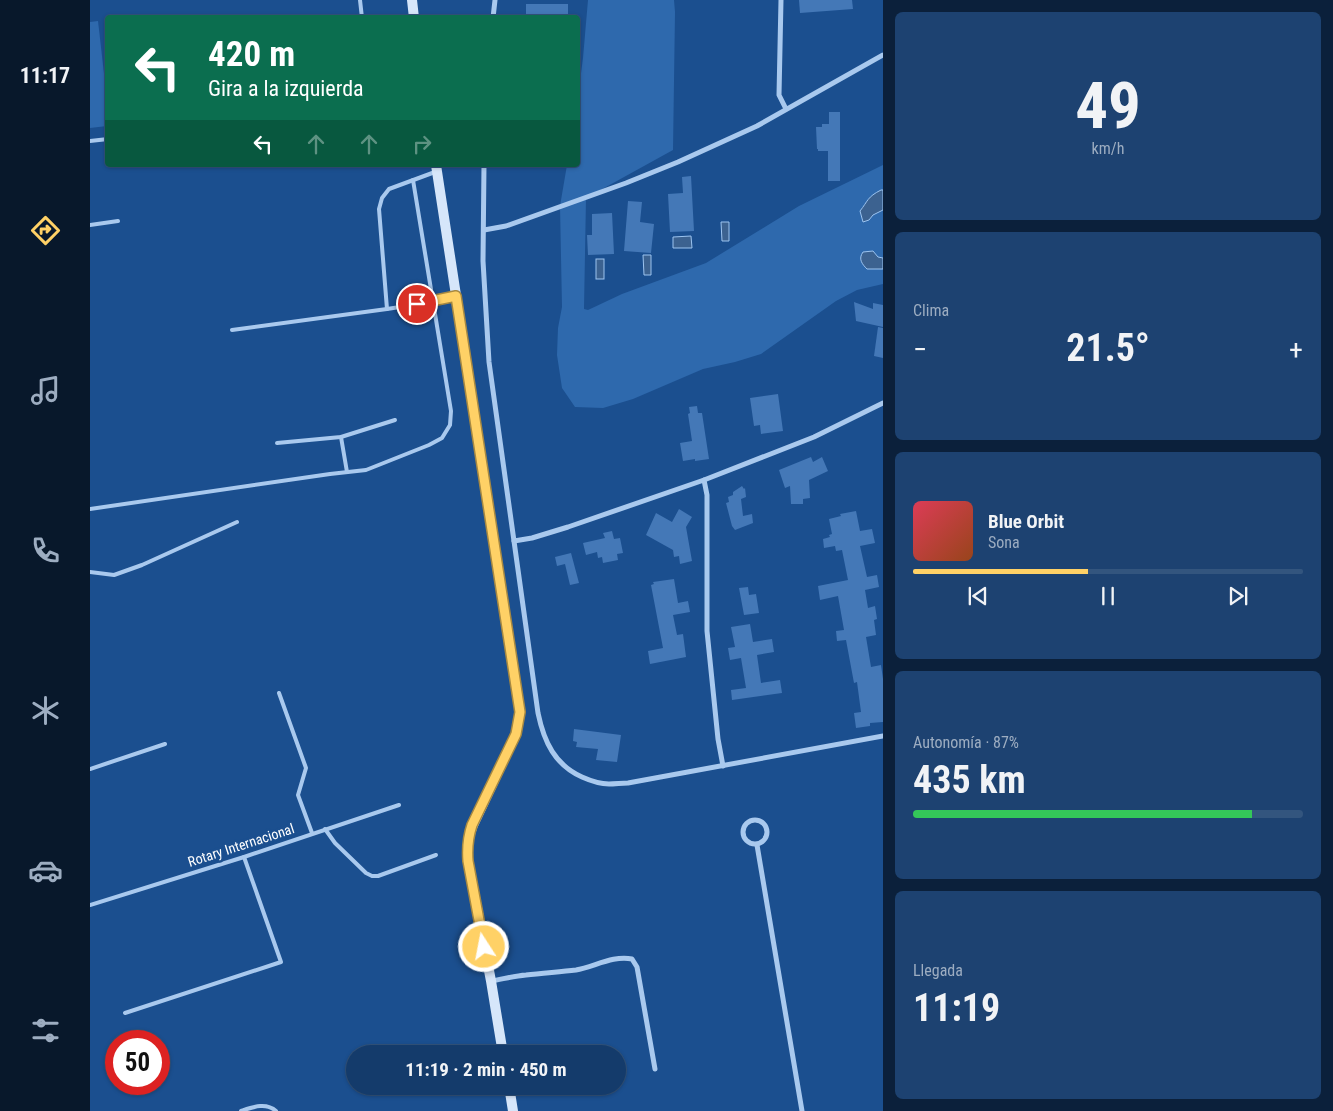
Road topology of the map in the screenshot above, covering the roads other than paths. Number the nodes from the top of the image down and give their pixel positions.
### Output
1 (360, 0) edge
2 (412, 0) edge
3 (495, 0) edge
4 (781, 0) edge
5 (362, 15) edge
6 (414, 15) edge
7 (493, 15) edge
8 (883, 55) edge
9 (786, 110) junction
10 (105, 139) edge
11 (90, 141) edge
12 (484, 167) edge
13 (437, 168) edge
14 (413, 180) junction
15 (118, 221) dead end
16 (90, 225) edge
17 (484, 230) junction
18 (456, 296) junction
19 (432, 302) junction
20 (387, 309) junction
21 (232, 330) dead end
22 (883, 403) edge
23 (395, 420) dead end
24 (341, 437) junction
25 (277, 444) dead end
26 (347, 472) junction
27 (704, 480) junction
28 (90, 509) edge
29 (237, 522) dead end
30 (514, 541) junction
31 (90, 572) edge
32 (279, 692) dead end
33 (883, 736) edge
34 (166, 744) dead end
35 (723, 766) junction
36 (90, 769) edge
37 (399, 805) dead end
38 (325, 829) junction
39 (312, 833) junction
40 (757, 845) junction
41 (436, 855) dead end
42 (244, 857) junction
43 (90, 905) edge
44 (491, 981) junction
45 (125, 1013) dead end
46 (502, 1045) edge
47 (655, 1069) dead end
48 (510, 1095) edge
49 (242, 1111) edge
50 (276, 1111) edge
51 (513, 1111) edge
52 (802, 1111) edge

1 - 5 lane
2 - 6 main road
3 - 7 street
4 - 9 street
8 - 9 street
9 - 17 street
10 - 11 lane
12 - 17 street
13 - 14 lane
13 - 18 main road
14 - 19 lane
14 - 20 lane
15 - 16 lane
17 - 30 street
18 - 19 lane
18 - 44 main road
19 - 20 lane
19 - 26 lane
20 - 21 lane
22 - 27 street
23 - 24 lane
24 - 25 lane
24 - 26 lane
26 - 28 lane
27 - 30 street
27 - 35 street
29 - 31 lane
30 - 35 street
32 - 39 lane
33 - 35 street
34 - 36 lane
37 - 38 lane, Rotary Internacional
38 - 39 lane, Rotary Internacional
38 - 41 lane
39 - 42 lane, Rotary Internacional
40 - 40 street
40 - 52 street
42 - 43 lane, Rotary Internacional
42 - 45 lane
44 - 46 main road
44 - 47 street
48 - 51 main road
49 - 50 lane

